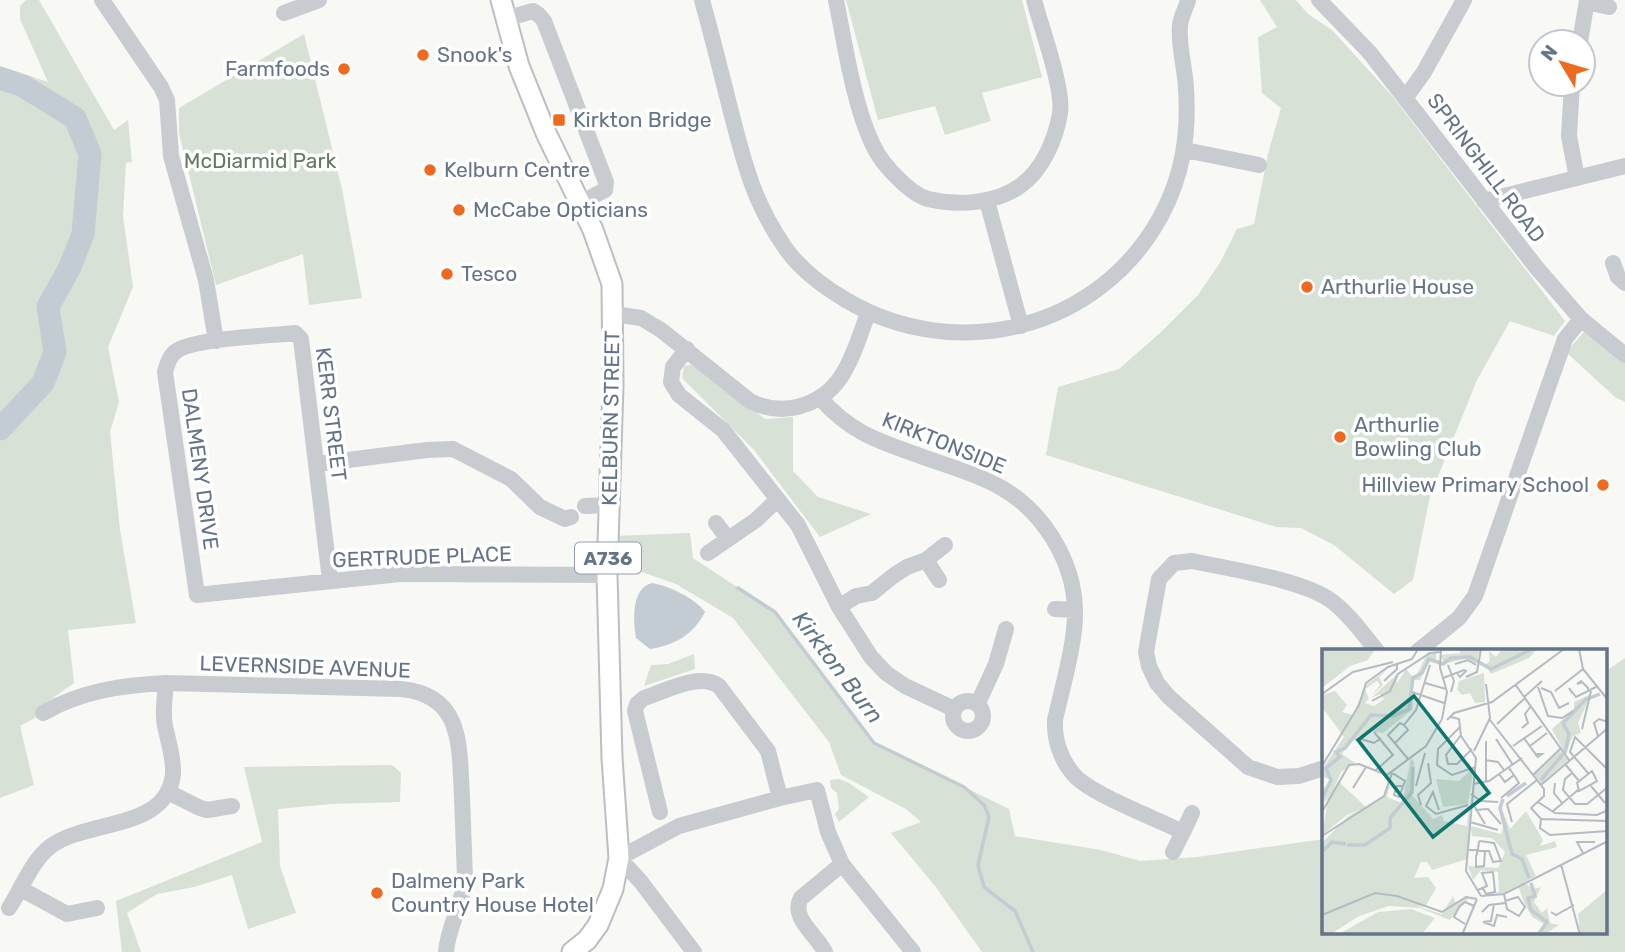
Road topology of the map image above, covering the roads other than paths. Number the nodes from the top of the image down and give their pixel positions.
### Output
1 (102, 0) edge
2 (319, 0) edge
3 (702, 0) edge
4 (836, 0) edge
5 (1034, 0) edge
6 (1188, 0) edge
7 (1319, 0) edge
8 (1464, 0) edge
9 (1587, 1) edge
10 (1609, 7) dead end
11 (503, 9) edge
12 (282, 11) edge
13 (1582, 28) edge
14 (1406, 97) junction
15 (1571, 98) edge
16 (1185, 150) junction
17 (1259, 165) dead end
18 (1625, 166) edge
19 (1577, 178) junction
20 (987, 201) junction
21 (1484, 201) junction
22 (580, 203) junction
23 (1613, 263) dead end
24 (1625, 283) edge
25 (868, 313) junction
26 (614, 314) junction
27 (1580, 319) junction
28 (1021, 326) junction
29 (216, 341) junction
30 (687, 349) junction
31 (1625, 355) edge
32 (821, 399) junction
33 (316, 464) junction
34 (777, 500) junction
35 (609, 505) junction
36 (585, 506) dead end
37 (571, 517) dead end
38 (716, 523) dead end
39 (728, 540) junction
40 (945, 545) dead end
41 (708, 553) dead end
42 (926, 560) junction
43 (607, 575) junction
44 (330, 580) junction
45 (939, 580) dead end
46 (197, 595) joint
47 (839, 607) junction
48 (1055, 609) dead end
49 (1075, 610) junction
50 (1006, 629) dead end
51 (1375, 649) edge
52 (1420, 649) edge
53 (981, 653) dead end
54 (998, 659) junction
55 (166, 683) junction
56 (978, 703) junction
57 (954, 709) junction
58 (43, 713) dead end
59 (1322, 769) edge
60 (654, 790) junction
61 (169, 792) junction
62 (638, 795) dead end
63 (779, 798) junction
64 (232, 806) dead end
65 (660, 812) dead end
66 (1192, 813) dead end
67 (1183, 832) junction
68 (1173, 852) dead end
69 (619, 859) junction
70 (842, 864) junction
71 (21, 889) junction
72 (9, 908) dead end
73 (97, 908) dead end
74 (446, 952) edge
75 (572, 952) edge
76 (694, 952) edge
77 (825, 952) edge
78 (913, 952) edge

1 - 29 street
2 - 12 street
3 - 25 street
4 - 20 street
5 - 20 street
6 - 16 street
7 - 14 street, SPRINGHILL ROAD
8 - 14 street
9 - 10 street
9 - 13 street
11 - 22 main road, KELBURN STREET / A736
11 - 22 street
14 - 21 street, SPRINGHILL ROAD
15 - 19 street
16 - 17 street
16 - 28 street
18 - 19 street
19 - 21 street
20 - 28 street
21 - 27 street, SPRINGHILL ROAD
22 - 26 main road, KELBURN STREET / A736
23 - 24 street
25 - 28 street
25 - 32 street
26 - 30 street
26 - 35 main road, KELBURN STREET / A736
27 - 31 street, SPRINGHILL ROAD
27 - 52 street
29 - 33 street, KERR STREET
29 - 46 street, DALMENY DRIVE
30 - 32 street
30 - 34 street
32 - 49 street, KIRKTONSIDE
33 - 37 street
33 - 44 street, KERR STREET
34 - 39 street
34 - 47 street
35 - 36 street
35 - 43 main road, KELBURN STREET / A736
38 - 39 street
39 - 41 street
40 - 42 street
42 - 45 street
42 - 47 street
43 - 44 street, GERTRUDE PLACE
43 - 69 main road, KELBURN STREET / A736
44 - 46 street, GERTRUDE PLACE
47 - 57 street
48 - 49 street
49 - 67 street, KIRKTONSIDE
50 - 54 street
51 - 59 street
53 - 54 street
54 - 56 street
55 - 58 street, LEVERNSIDE AVENUE
55 - 61 street
55 - 74 street, LEVERNSIDE AVENUE
56 - 57 street
56 - 57 street
60 - 62 street
60 - 63 street
60 - 65 street
61 - 64 street
61 - 71 street
63 - 69 street
63 - 70 street
66 - 67 street
67 - 68 street
69 - 75 main road, A736
69 - 76 street
70 - 77 street
70 - 78 street
71 - 72 street
71 - 73 street

